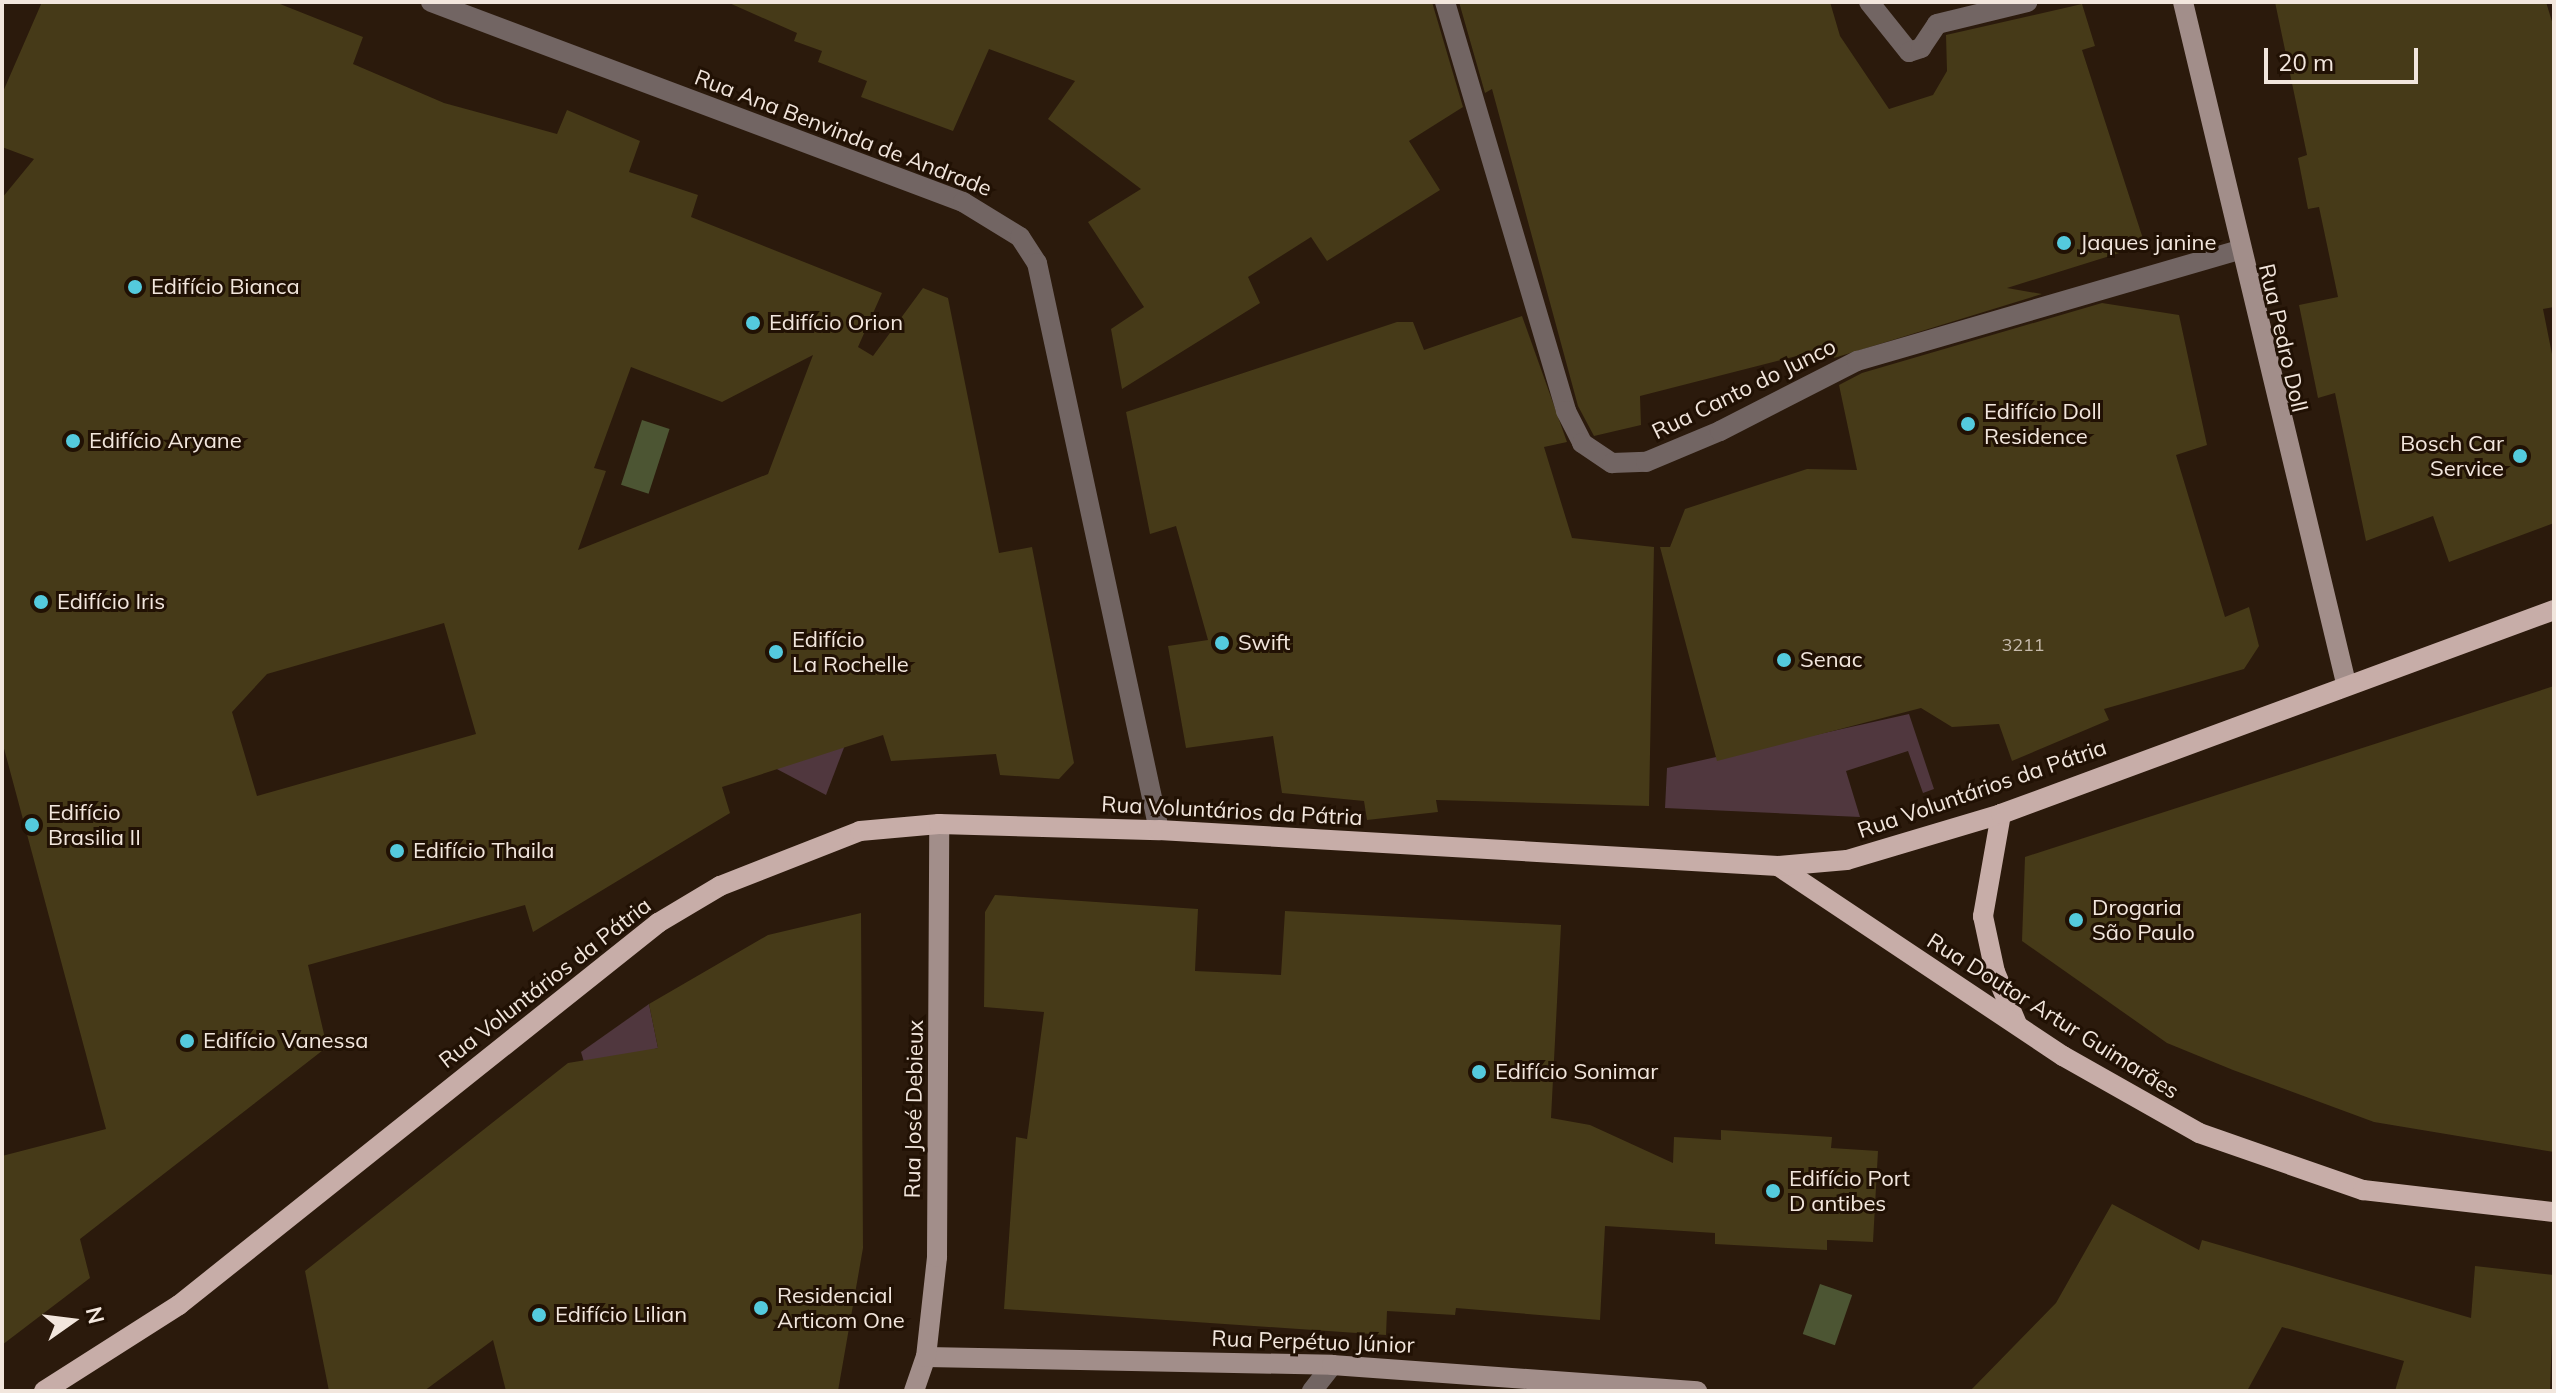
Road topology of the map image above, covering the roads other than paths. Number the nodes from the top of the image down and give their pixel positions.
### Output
1 (431, 2) edge
2 (1445, 2) edge
3 (1869, 2) edge
4 (2027, 2) edge
5 (2183, 2) edge
6 (2238, 250) junction
7 (2554, 610) edge
8 (2346, 683) junction
9 (2001, 814) junction
10 (939, 824) junction
11 (1159, 830) junction
12 (1778, 866) junction
13 (2017, 1024) junction
14 (2554, 1212) edge
15 (926, 1357) junction
16 (1332, 1365) junction
17 (44, 1391) edge
18 (914, 1391) edge
19 (1312, 1391) edge
20 (1697, 1391) edge

1 - 11 street, Rua Ana Benvinda de Andrade
2 - 6 street, Rua Canto do Junco
3 - 4 street
5 - 6 street, Rua Pedro Doll
6 - 8 street, Rua Pedro Doll
7 - 8 main road, Rua Voluntários da Pátria
8 - 9 main road, Rua Voluntários da Pátria
9 - 12 main road, Rua Voluntários da Pátria
9 - 13 main road
10 - 11 main road, Rua Voluntários da Pátria
10 - 15 street, Rua José Debieux
10 - 17 main road, Rua Voluntários da Pátria
11 - 12 main road, Rua Voluntários da Pátria
12 - 13 main road, Rua Doutor Artur Guimarães
13 - 14 main road, Rua Doutor Artur Guimarães
15 - 16 street, Rua Perpétuo Júnior
15 - 18 street, Rua José Debieux
16 - 19 street
16 - 20 street, Rua Perpétuo Júnior

